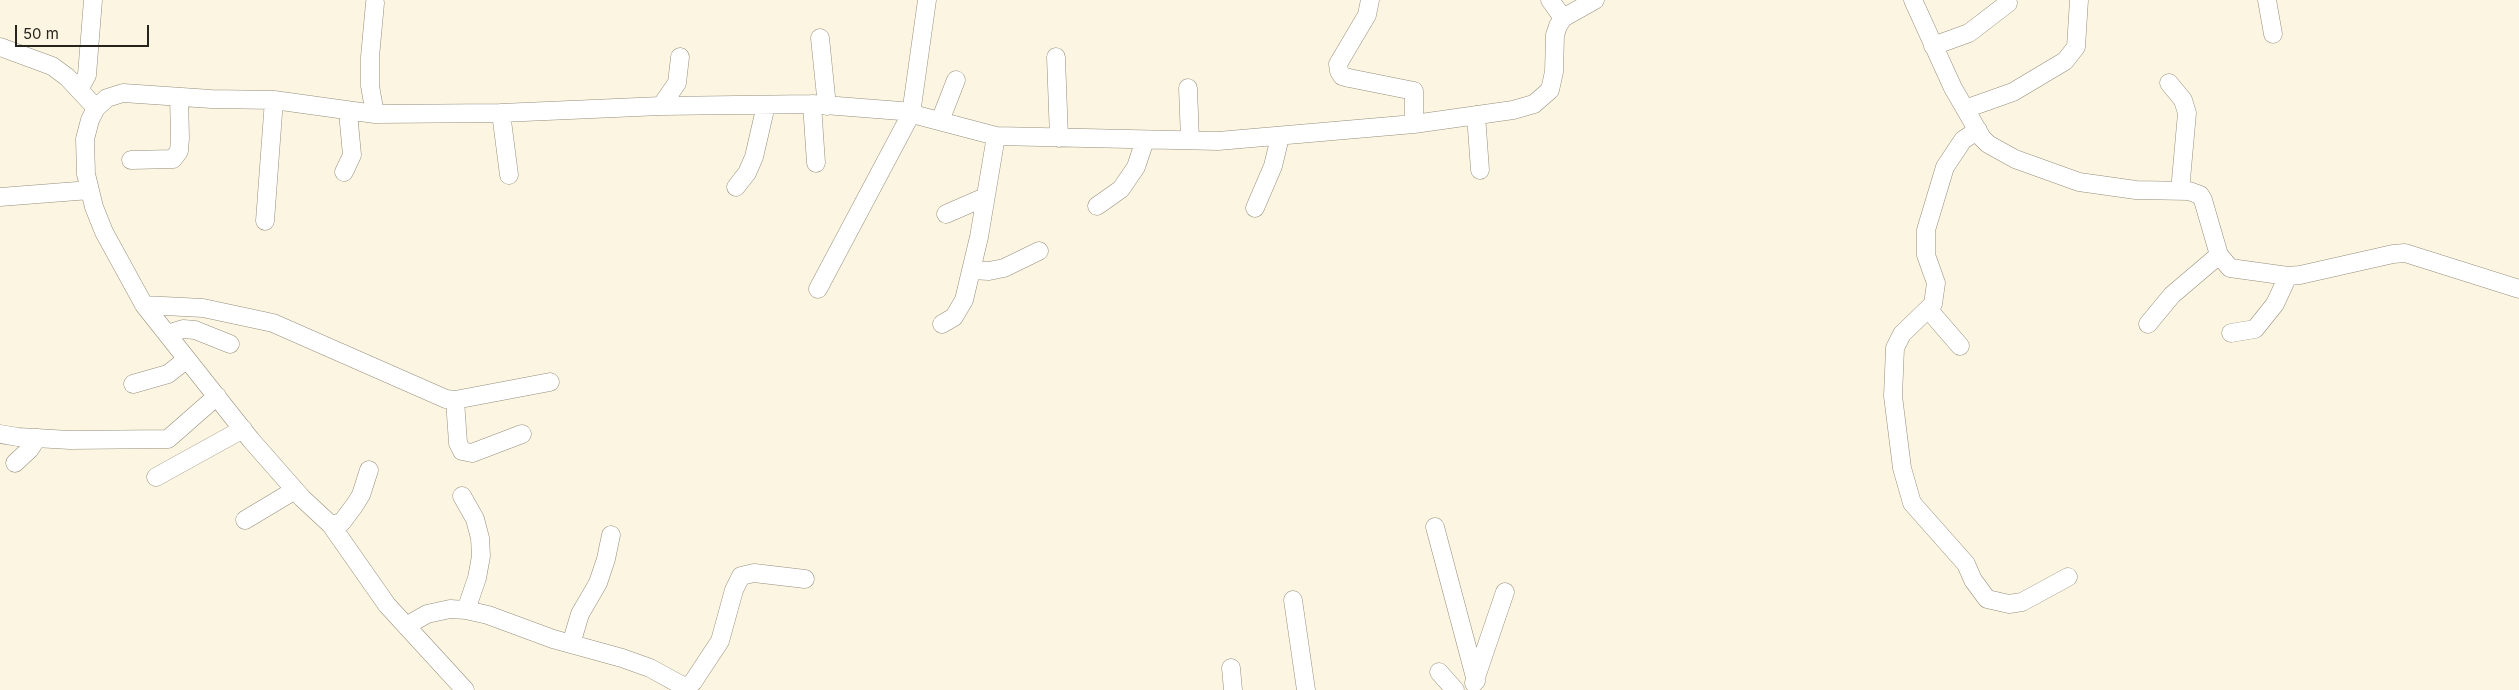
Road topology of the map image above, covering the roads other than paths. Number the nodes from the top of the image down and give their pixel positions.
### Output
1 (93, 0) edge
2 (926, 0) edge
3 (1370, 0) edge
4 (1550, 0) edge
5 (1595, 0) edge
6 (1913, 0) edge
7 (2078, 0) edge
8 (2267, 0) edge
9 (376, 3) dead end
10 (2008, 3) dead end
11 (1564, 18) junction
12 (2272, 34) dead end
13 (820, 38) dead end
14 (1933, 46) junction
15 (0, 47) edge
16 (1056, 57) dead end
17 (680, 58) dead end
18 (956, 80) dead end
19 (2169, 83) dead end
20 (1188, 88) dead end
21 (79, 90) junction
22 (179, 97) junction
23 (274, 100) junction
24 (766, 105) junction
25 (820, 105) junction
26 (661, 106) junction
27 (96, 108) junction
28 (1965, 109) junction
29 (348, 112) junction
30 (502, 113) junction
31 (375, 114) junction
32 (911, 114) junction
33 (1476, 116) junction
34 (940, 121) junction
35 (1414, 124) junction
36 (1978, 130) junction
37 (996, 136) junction
38 (1280, 136) junction
39 (1059, 138) junction
40 (1145, 140) junction
41 (1190, 140) junction
42 (131, 160) dead end
43 (816, 163) dead end
44 (1480, 170) dead end
45 (344, 172) dead end
46 (509, 176) dead end
47 (736, 186) dead end
48 (90, 190) junction
49 (2180, 191) junction
50 (985, 197) junction
51 (0, 198) edge
52 (1097, 206) dead end
53 (1255, 208) dead end
54 (946, 214) dead end
55 (265, 220) dead end
56 (1039, 251) dead end
57 (2219, 255) junction
58 (971, 270) junction
59 (2288, 276) junction
60 (818, 289) dead end
61 (2519, 289) edge
62 (144, 305) junction
63 (1928, 309) junction
64 (942, 324) dead end
65 (2148, 324) dead end
66 (2231, 332) dead end
67 (167, 334) junction
68 (230, 344) dead end
69 (1960, 346) dead end
70 (187, 359) junction
71 (550, 382) dead end
72 (133, 384) dead end
73 (217, 396) junction
74 (454, 400) junction
75 (243, 429) junction
76 (0, 434) edge
77 (522, 434) dead end
78 (37, 438) junction
79 (15, 463) dead end
80 (369, 470) dead end
81 (156, 476) dead end
82 (295, 490) junction
83 (462, 496) dead end
84 (245, 520) dead end
85 (331, 525) junction
86 (1435, 527) dead end
87 (611, 535) dead end
88 (2068, 577) dead end
89 (805, 579) dead end
90 (1505, 592) dead end
91 (1294, 600) dead end
92 (466, 610) junction
93 (406, 626) junction
94 (570, 644) junction
95 (1231, 668) dead end
96 (1439, 672) dead end
97 (1473, 686) edge
98 (465, 690) edge
99 (1233, 690) edge
100 (1306, 690) edge
101 (1455, 690) edge

1 - 21 street
2 - 32 street
3 - 35 street
4 - 11 street
5 - 11 street
6 - 14 street
7 - 28 street
8 - 12 street
9 - 31 street
10 - 14 street
11 - 33 street
13 - 25 street
14 - 28 street
15 - 21 street
16 - 39 street
17 - 26 street
18 - 34 street
19 - 49 street
20 - 41 street
21 - 27 street
22 - 23 street
22 - 27 street
22 - 42 street
23 - 29 street
23 - 55 street
24 - 25 street
24 - 26 street
24 - 47 street
25 - 32 street
25 - 43 street
26 - 30 street
27 - 48 street
28 - 36 street
29 - 31 street
29 - 45 street
30 - 31 street
30 - 46 street
32 - 34 street
32 - 60 street
33 - 35 street
33 - 44 street
34 - 37 street
35 - 38 street
36 - 49 street
36 - 63 street
37 - 39 street
37 - 50 street
38 - 41 street
38 - 53 street
39 - 40 street
40 - 41 street
40 - 52 street
48 - 51 street
48 - 62 street
49 - 57 street
50 - 54 street
50 - 58 street
56 - 58 street
57 - 59 street
57 - 65 street
58 - 64 street
59 - 61 street
59 - 66 street
62 - 67 street
62 - 74 street
63 - 69 street
63 - 88 street
67 - 68 street
67 - 70 street
70 - 72 street
70 - 73 street
71 - 74 street
73 - 75 street
73 - 78 street
74 - 77 street
75 - 81 street
75 - 82 street
76 - 78 street
78 - 79 street
80 - 85 street
82 - 84 street
82 - 85 street
83 - 92 street
85 - 93 street
86 - 97 street
87 - 94 street
89 - 94 street
90 - 97 street
91 - 100 street
92 - 93 street
92 - 94 street
93 - 98 street
95 - 99 street
96 - 101 street

